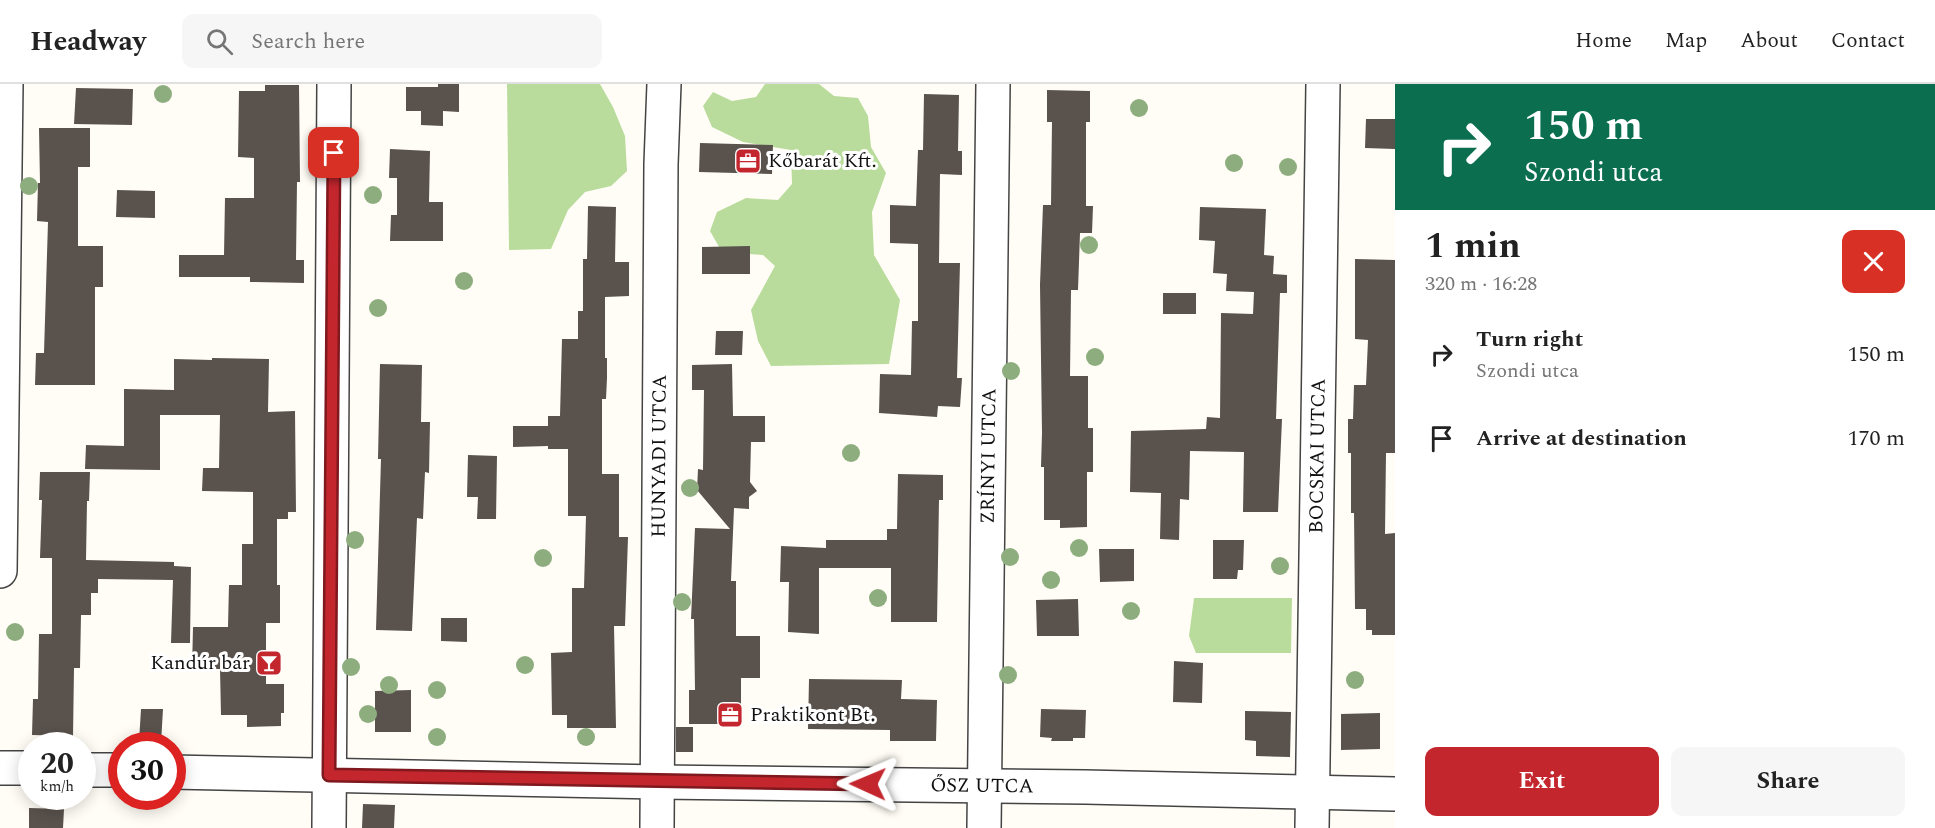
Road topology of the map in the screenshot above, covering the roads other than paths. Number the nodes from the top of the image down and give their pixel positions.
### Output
1 (6, 84) edge
2 (334, 84) edge
3 (664, 84) edge
4 (993, 84) edge
5 (1323, 84) edge
6 (0, 572) edge
7 (0, 768) edge
8 (18, 768) edge
9 (186, 772) edge
10 (329, 775) junction
11 (658, 782) junction
12 (984, 786) junction
13 (1313, 792) junction
14 (1395, 794) edge
15 (329, 828) edge
16 (657, 828) edge
17 (984, 828) edge
18 (1312, 828) edge

1 - 6 street
2 - 10 street
3 - 11 street, HUNYADI UTCA
4 - 12 street, ZRÍNYI UTCA
5 - 13 street, BOCSKAI UTCA
7 - 8 street
9 - 10 street, ŐSZ UTCA
10 - 11 street, ŐSZ UTCA
10 - 15 street
11 - 12 street, ŐSZ UTCA
11 - 16 street, HUNYADI UTCA
12 - 13 street, ŐSZ UTCA
12 - 17 street, ZRÍNYI UTCA
13 - 14 street, ŐSZ UTCA
13 - 18 street, BOCSKAI UTCA

